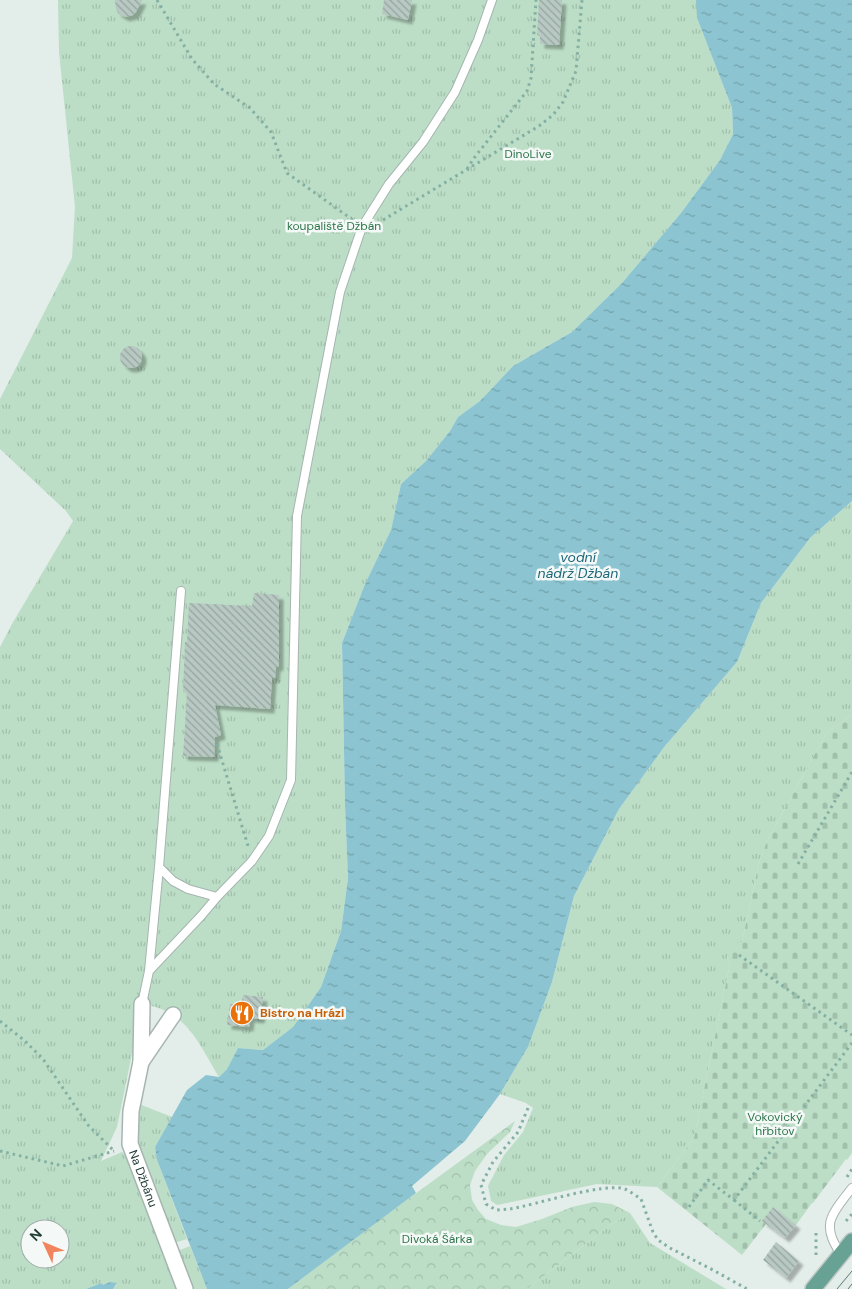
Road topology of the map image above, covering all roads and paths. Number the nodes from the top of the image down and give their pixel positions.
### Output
1 (157, 0) edge
2 (492, 0) edge
3 (536, 0) edge
4 (582, 0) edge
5 (467, 170) junction
6 (362, 227) junction
7 (181, 591) dead end
8 (217, 744) dead end
9 (852, 772) edge
10 (252, 860) junction
11 (798, 864) dead end
12 (160, 867) junction
13 (217, 897) junction
14 (739, 955) dead end
15 (149, 971) junction
16 (142, 1004) joint
17 (173, 1015) dead end
18 (0, 1021) edge
19 (852, 1035) edge
20 (852, 1043) edge
21 (141, 1062) junction
22 (528, 1108) dead end
23 (130, 1144) junction
24 (0, 1151) edge
25 (114, 1152) junction
26 (852, 1188) edge
27 (734, 1200) junction
28 (689, 1207) dead end
29 (852, 1214) edge
30 (760, 1220) dead end
31 (844, 1225) dead end
32 (852, 1241) edge
33 (841, 1255) junction
34 (185, 1289) edge
35 (747, 1289) edge
36 (813, 1289) edge

1 - 6 path
2 - 6 lane
3 - 5 path
4 - 5 path
5 - 6 path
6 - 10 lane
7 - 12 lane
8 - 10 path
9 - 11 path
10 - 13 lane
12 - 13 lane
12 - 15 lane
13 - 15 lane
14 - 19 path
15 - 16 lane
16 - 21 street, Na Džbánu
17 - 21 street, Na Džbánu
18 - 25 path
20 - 27 path
21 - 23 street, Na Džbánu
22 - 35 path
23 - 25 path
23 - 34 street, Na Džbánu
24 - 25 path
26 - 33 lane
27 - 28 path
27 - 30 path
29 - 31 path
32 - 33 main road
33 - 36 main road

